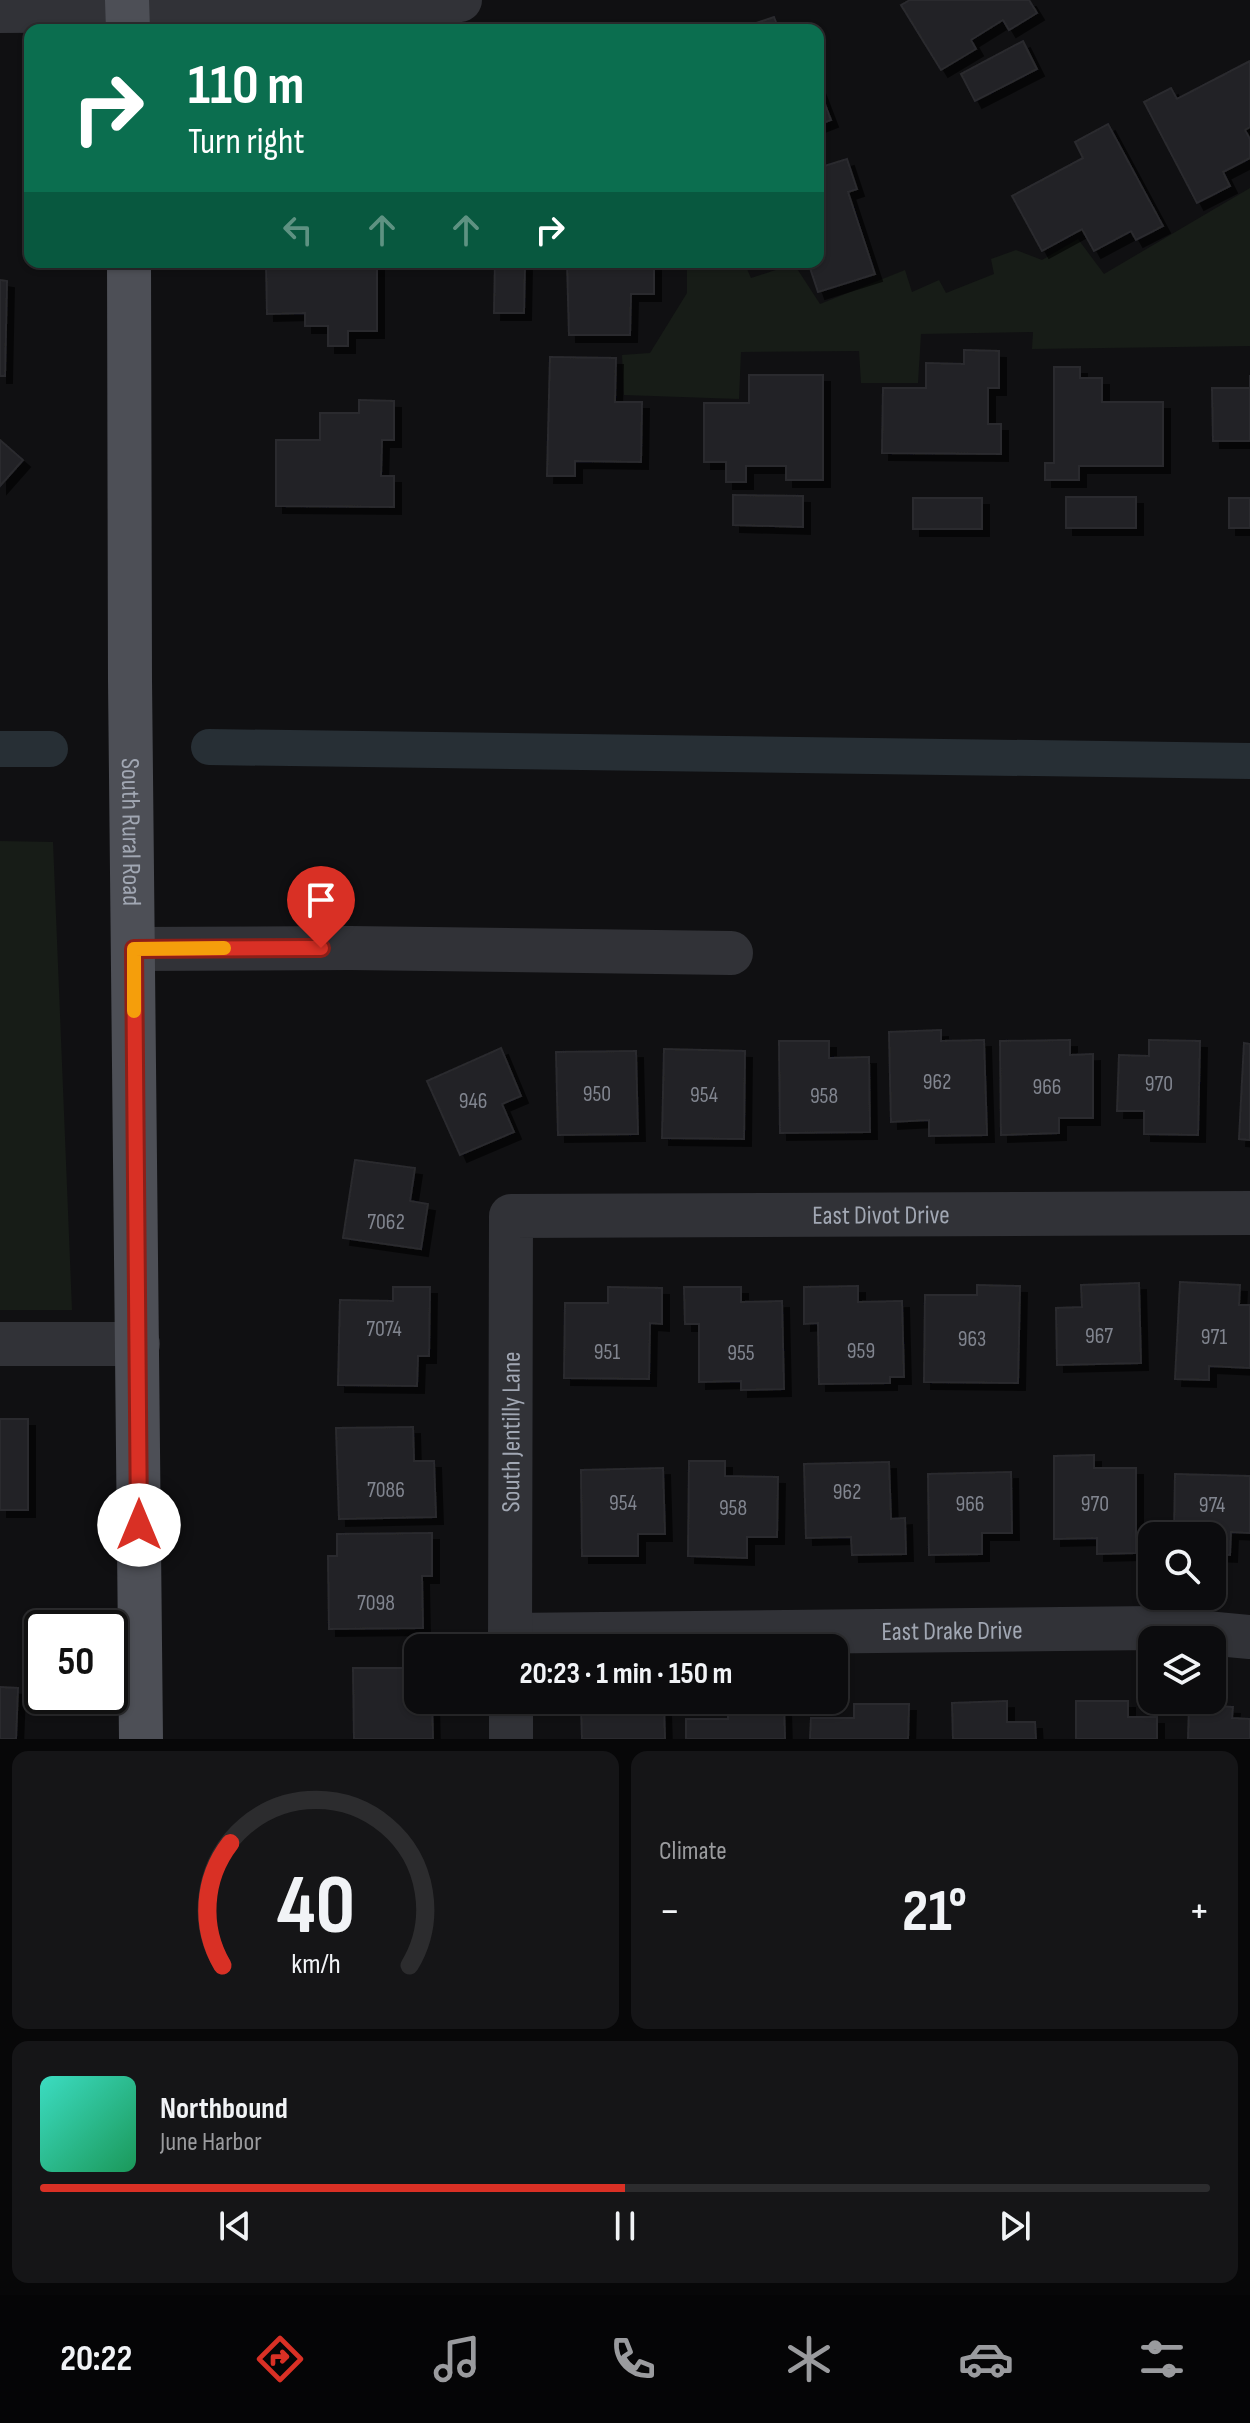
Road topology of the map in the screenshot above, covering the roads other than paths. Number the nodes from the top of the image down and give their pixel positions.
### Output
1 (460, 0) edge
2 (0, 11) edge
3 (128, 14) edge
4 (129, 268) edge
5 (134, 949) junction
6 (731, 953) dead end
7 (1250, 1213) edge
8 (511, 1216) joint
9 (0, 1344) edge
10 (138, 1344) junction
11 (510, 1634) edge
12 (848, 1635) edge
13 (1250, 1637) edge
14 (511, 1714) edge
15 (141, 1739) edge
16 (511, 1739) edge

1 - 3 street
2 - 3 street
4 - 5 main road, South Rural Road
5 - 6 street
5 - 10 main road, South Rural Road
7 - 8 street, East Divot Drive
8 - 11 street, South Jentilly Lane
9 - 10 street
10 - 15 main road, South Rural Road
12 - 13 street, East Drake Drive
14 - 16 street

